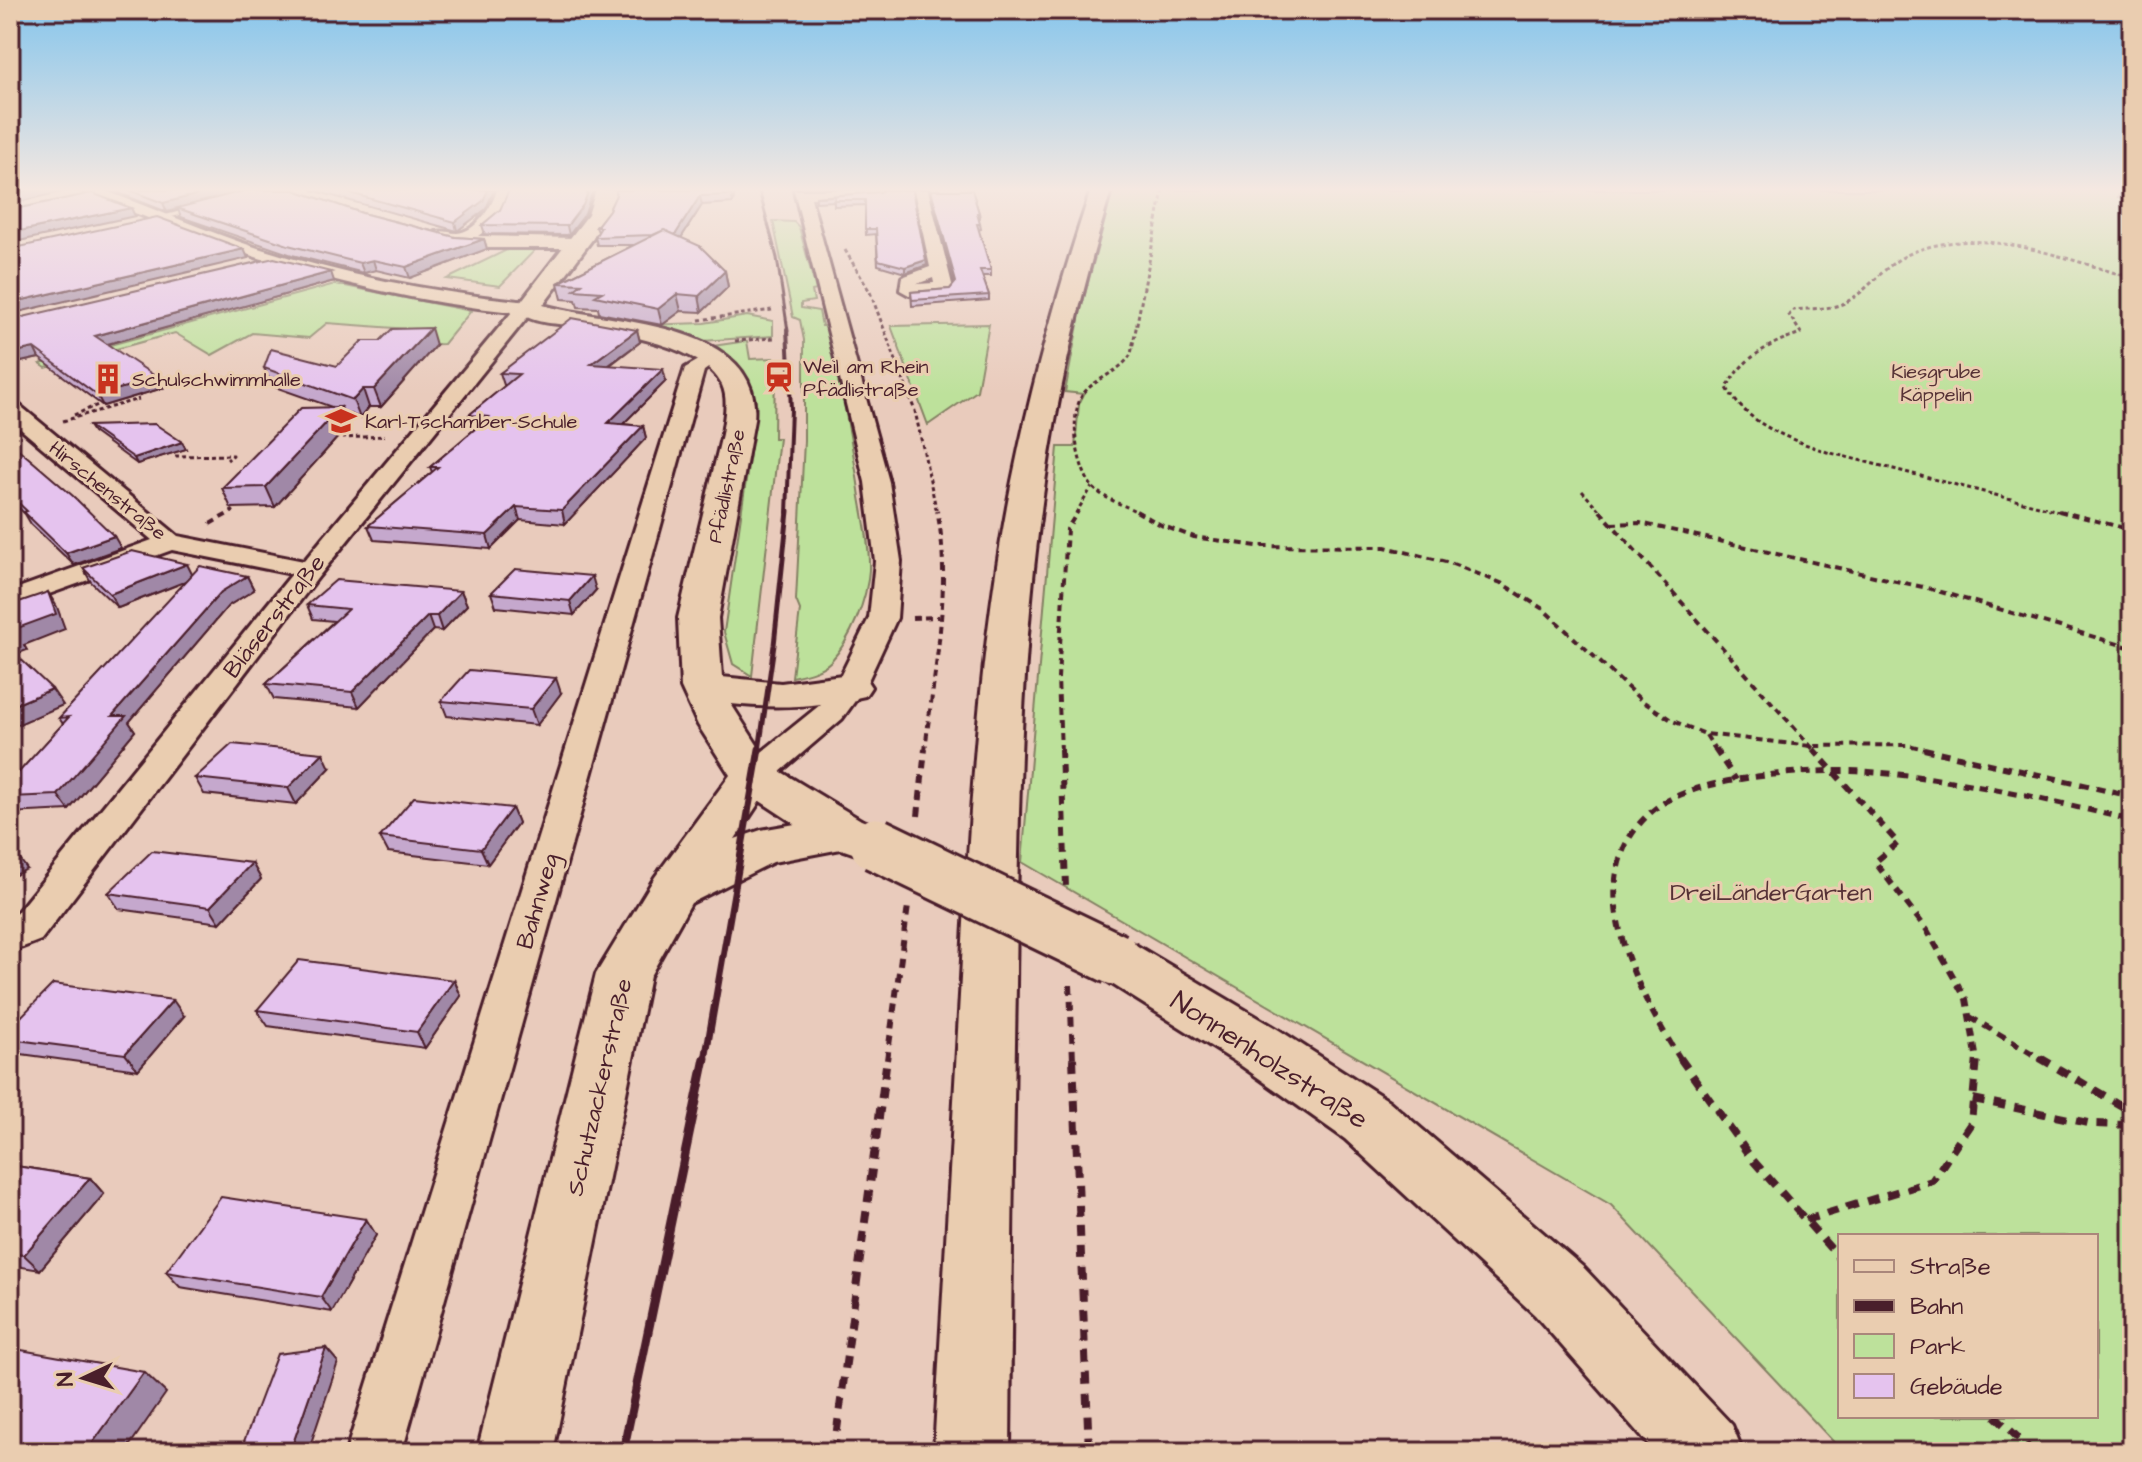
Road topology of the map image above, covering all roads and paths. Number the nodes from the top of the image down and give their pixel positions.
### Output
1 (566, 258) edge
2 (818, 258) edge
3 (937, 258) edge
4 (1079, 258) edge
5 (1150, 258) edge
6 (1900, 258) edge
7 (2061, 258) edge
8 (278, 259) joint
9 (248, 266) edge
10 (940, 269) dead end
11 (2132, 278) edge
12 (873, 299) dead end
13 (862, 301) dead end
14 (529, 308) junction
15 (711, 359) junction
16 (177, 382) dead end
17 (160, 387) edge
18 (139, 399) edge
19 (100, 404) edge
20 (10, 409) edge
21 (66, 420) junction
22 (33, 429) junction
23 (390, 436) dead end
24 (342, 438) dead end
25 (175, 456) edge
26 (227, 460) dead end
27 (1092, 487) junction
28 (1582, 491) dead end
29 (236, 508) edge
30 (1077, 510) dead end
31 (227, 517) dead end
32 (1611, 524) junction
33 (2132, 530) edge
34 (170, 542) junction
35 (310, 570) junction
36 (10, 600) edge
37 (2132, 648) edge
38 (850, 687) junction
39 (702, 688) junction
40 (1705, 734) junction
41 (1811, 746) junction
42 (1834, 771) junction
43 (754, 776) junction
44 (1737, 780) junction
45 (2132, 796) edge
46 (2132, 820) edge
47 (860, 838) junction
48 (673, 890) junction
49 (16, 940) edge
50 (1969, 1016) junction
51 (1973, 1099) junction
52 (2132, 1112) edge
53 (2132, 1125) edge
54 (1805, 1220) junction
55 (1838, 1257) edge
56 (1997, 1418) edge
57 (374, 1452) edge
58 (515, 1452) edge
59 (972, 1452) edge
60 (1705, 1452) edge
61 (2033, 1452) edge

1 - 14 street
2 - 38 street, Schutzackerstraße
3 - 10 street
4 - 59 street
5 - 27 path
6 - 33 path
7 - 11 path
8 - 9 street
8 - 14 street, Pfädlistraße
12 - 13 path
14 - 15 street, Pfädlistraße
14 - 35 street, Bläserstraße
15 - 39 street, Pfädlistraße
15 - 57 street, Bahnweg
16 - 17 path
18 - 21 path
19 - 21 path
20 - 22 street, Hirschenstraße
21 - 22 path
22 - 34 street, Hirschenstraße
23 - 24 path
25 - 26 path
27 - 30 path
27 - 40 path
28 - 32 path
29 - 31 path
32 - 37 path
32 - 41 path
34 - 35 street, Hirschenstraße
34 - 36 street
35 - 49 street, Bläserstraße
38 - 39 street
38 - 43 street, Schutzackerstraße
39 - 43 street, Pfädlistraße
40 - 41 path
40 - 44 path
41 - 42 path
41 - 45 path
42 - 44 path
42 - 46 path
42 - 50 path
43 - 47 street, Nonnenholzstraße
43 - 48 street, Schutzackerstraße
44 - 54 path
47 - 48 street
47 - 60 street, Nonnenholzstraße, bridge
48 - 58 street, Schutzackerstraße
50 - 51 path
50 - 52 path
51 - 53 path
51 - 54 path
54 - 55 path
56 - 61 path

